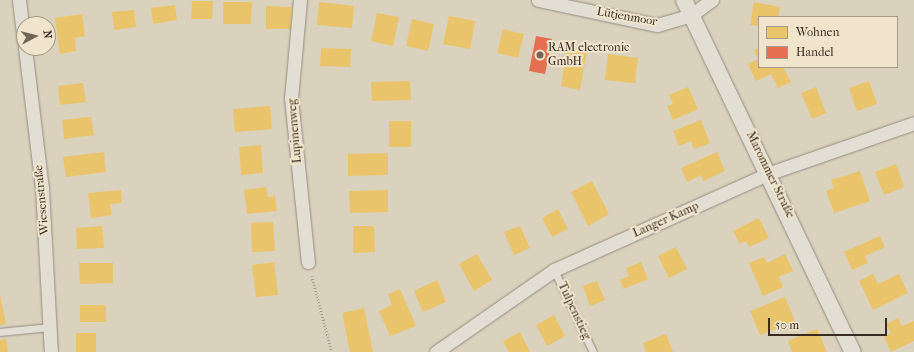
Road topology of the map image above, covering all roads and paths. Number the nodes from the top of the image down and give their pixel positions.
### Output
1 (19, 0) edge
2 (300, 0) edge
3 (538, 0) edge
4 (684, 0) edge
5 (712, 0) edge
6 (691, 15) junction
7 (21, 16) edge
8 (26, 56) edge
9 (914, 123) edge
10 (770, 173) junction
11 (308, 262) joint
12 (554, 270) junction
13 (49, 327) junction
14 (0, 332) edge
15 (51, 352) edge
16 (332, 352) edge
17 (436, 352) edge
18 (593, 352) edge
19 (853, 352) edge

1 - 7 street
2 - 11 street, Lupinenweg
3 - 6 street, Lütjenmoor
4 - 6 street, Marommer Straße
5 - 6 street, Lütjenmoor
6 - 10 street, Marommer Straße
8 - 13 street, Wiesenstraße
9 - 10 street, Langer Kamp
10 - 12 street, Langer Kamp
10 - 19 street, Marommer Straße
11 - 16 path
12 - 17 street, Langer Kamp
12 - 18 lane, Tulpenstieg
13 - 14 lane
13 - 15 street, Wiesenstraße

